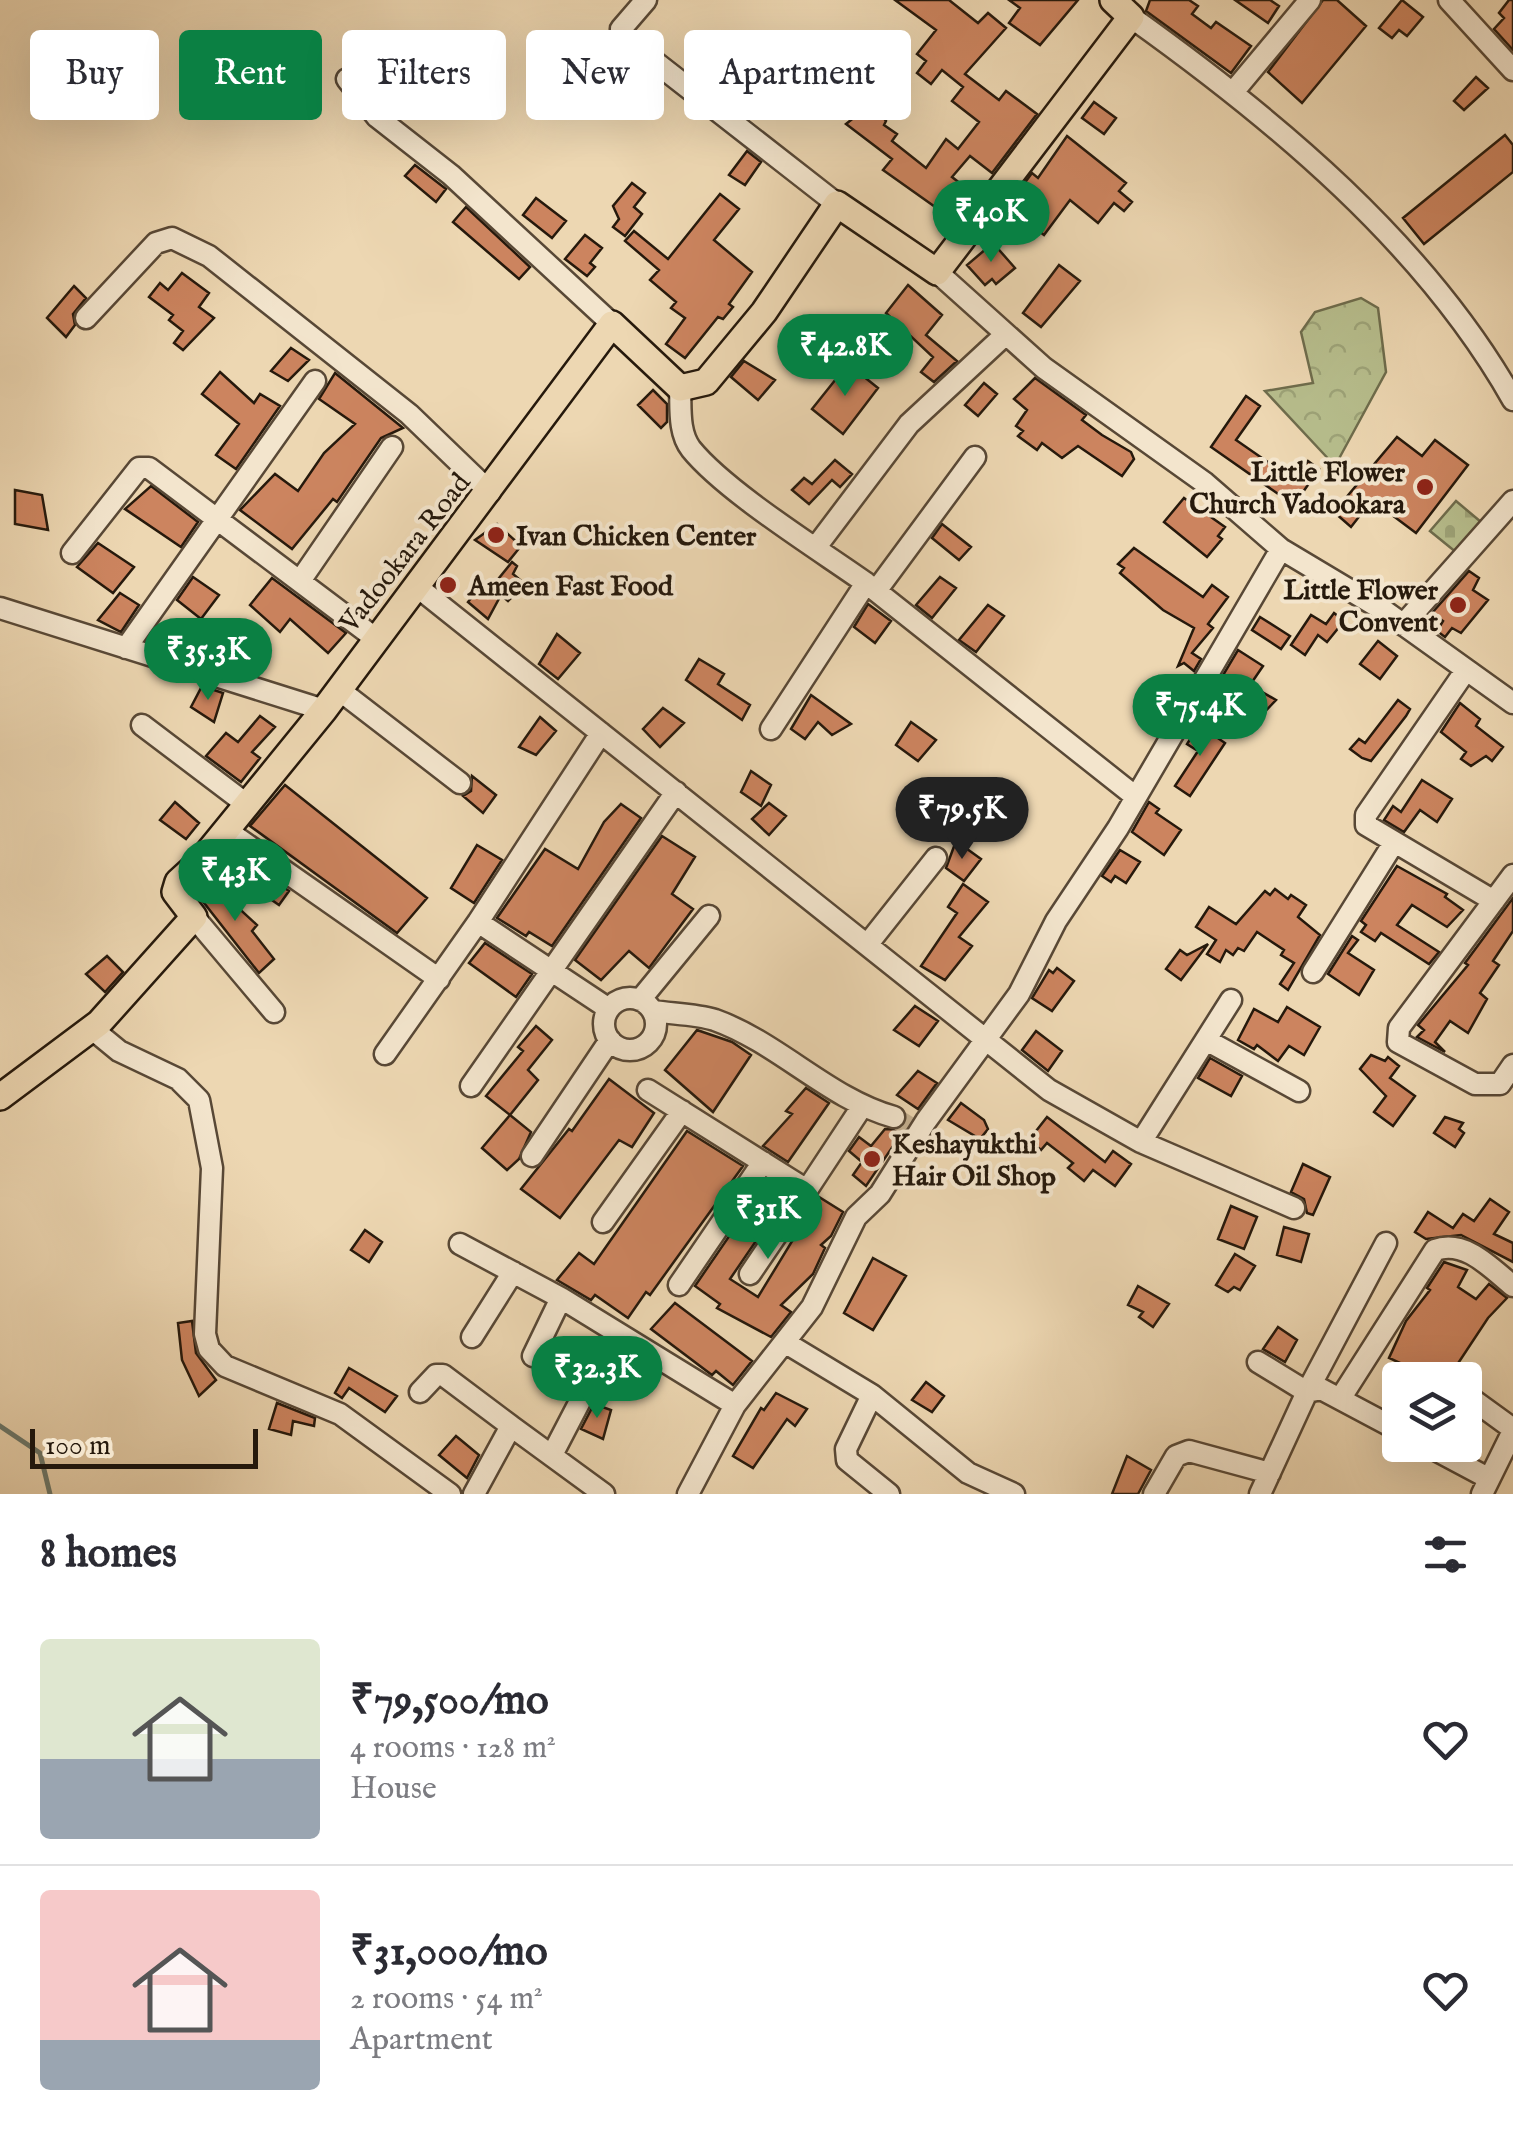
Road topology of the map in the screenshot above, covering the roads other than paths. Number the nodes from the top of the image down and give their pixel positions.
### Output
1 (646, 0) edge
2 (1310, 0) edge
3 (1449, 0) edge
4 (1122, 8) edge
5 (1513, 70) edge
6 (1234, 91) junction
7 (381, 120) edge
8 (837, 204) junction
9 (938, 272) junction
10 (86, 318) dead end
11 (612, 324) junction
12 (1006, 334) junction
13 (315, 382) dead end
14 (680, 388) junction
15 (1513, 400) edge
16 (392, 446) dead end
17 (974, 457) dead end
18 (490, 492) junction
19 (1513, 501) edge
20 (216, 518) junction
21 (816, 547) junction
22 (1280, 549) junction
23 (72, 553) dead end
24 (300, 581) junction
25 (415, 585) junction
26 (871, 587) junction
27 (0, 608) edge
28 (1404, 625) junction
29 (375, 638) junction
30 (126, 648) junction
31 (1466, 670) junction
32 (331, 700) junction
33 (1513, 703) edge
34 (142, 726) dead end
35 (772, 729) dead end
36 (601, 732) junction
37 (460, 782) dead end
38 (676, 792) junction
39 (1136, 798) junction
40 (246, 803) junction
41 (226, 830) junction
42 (1394, 844) junction
43 (936, 858) dead end
44 (1513, 875) edge
45 (1494, 901) junction
46 (709, 916) dead end
47 (194, 917) junction
48 (478, 922) junction
49 (867, 945) junction
50 (551, 970) junction
51 (1312, 972) dead end
52 (438, 978) junction
53 (1231, 1000) dead end
54 (646, 1005) junction
55 (609, 1009) junction
56 (274, 1012) dead end
57 (91, 1028) junction
58 (610, 1040) junction
59 (989, 1040) junction
60 (1206, 1040) junction
61 (385, 1054) dead end
62 (1513, 1065) edge
63 (470, 1086) dead end
64 (648, 1090) dead end
65 (1299, 1091) dead end
66 (0, 1097) edge
67 (861, 1108) junction
68 (682, 1111) junction
69 (906, 1126) junction
70 (1141, 1142) junction
71 (532, 1156) dead end
72 (763, 1162) junction
73 (807, 1190) junction
74 (1294, 1208) dead end
75 (602, 1222) dead end
76 (460, 1244) dead end
77 (1386, 1244) dead end
78 (512, 1272) junction
79 (750, 1274) dead end
80 (678, 1285) dead end
81 (1513, 1286) edge
82 (561, 1298) junction
83 (616, 1332) junction
84 (472, 1337) dead end
85 (786, 1342) junction
86 (533, 1356) dead end
87 (1258, 1362) dead end
88 (420, 1392) dead end
89 (1307, 1392) junction
90 (872, 1394) junction
91 (1340, 1399) junction
92 (735, 1405) junction
93 (1482, 1407) edge
94 (1382, 1421) edge
95 (511, 1426) junction
96 (1513, 1430) edge
97 (552, 1455) junction
98 (1450, 1462) edge
99 (1270, 1473) junction
100 (1485, 1486) edge
101 (450, 1494) edge
102 (474, 1494) edge
103 (604, 1494) edge
104 (688, 1494) edge
105 (889, 1494) edge
106 (1014, 1494) edge
107 (1154, 1494) edge
108 (1260, 1494) edge

1 - 8 street
2 - 6 street
3 - 5 street
4 - 6 street
4 - 9 main road
6 - 15 street
7 - 11 street
8 - 9 main road
8 - 14 main road
9 - 12 street
10 - 18 street
11 - 14 main road
11 - 18 main road, Vadookara Road
12 - 21 street
12 - 22 street
13 - 20 street
14 - 21 street
16 - 24 street
17 - 26 street
18 - 25 main road, Vadookara Road
19 - 28 street
20 - 23 street
20 - 24 street
20 - 30 street
21 - 26 street
22 - 28 street
22 - 39 street
24 - 29 street
25 - 29 main road, Vadookara Road
25 - 36 street
26 - 35 street
26 - 39 street
27 - 30 street
28 - 31 street
29 - 32 main road, Vadookara Road
30 - 32 street
31 - 33 street
31 - 42 street
32 - 37 street
32 - 40 main road, Vadookara Road
34 - 40 street
36 - 38 street
36 - 48 street
38 - 49 street
38 - 50 street
39 - 59 street
40 - 41 main road, Vadookara Road
41 - 47 main road, Vadookara Road
41 - 52 street
42 - 45 street
42 - 51 street
43 - 49 street
44 - 45 street
45 - 62 street
46 - 54 street
47 - 56 street
47 - 57 main road
48 - 50 street
48 - 52 street
49 - 59 street
50 - 55 street
50 - 63 street
52 - 61 street
53 - 60 street
54 - 55 street
54 - 58 street
54 - 67 street
55 - 58 street
57 - 66 main road
57 - 101 street
58 - 71 street
59 - 69 street
59 - 70 street
60 - 65 street
60 - 70 street
64 - 68 street
67 - 69 street
67 - 73 street
68 - 72 street
68 - 75 street
69 - 85 street
70 - 74 street
72 - 73 street
72 - 80 street
73 - 79 street
76 - 78 street
77 - 89 street
78 - 82 street
78 - 84 street
81 - 91 street
82 - 83 street
82 - 86 street
83 - 92 street
83 - 97 street
85 - 90 street
85 - 92 street
87 - 89 street
88 - 95 street
89 - 91 street
89 - 99 street
90 - 105 street
90 - 106 street
91 - 94 street
92 - 104 street
93 - 96 street
95 - 97 street
95 - 102 street
96 - 100 street
97 - 103 street
98 - 100 street
99 - 107 street
99 - 108 street

